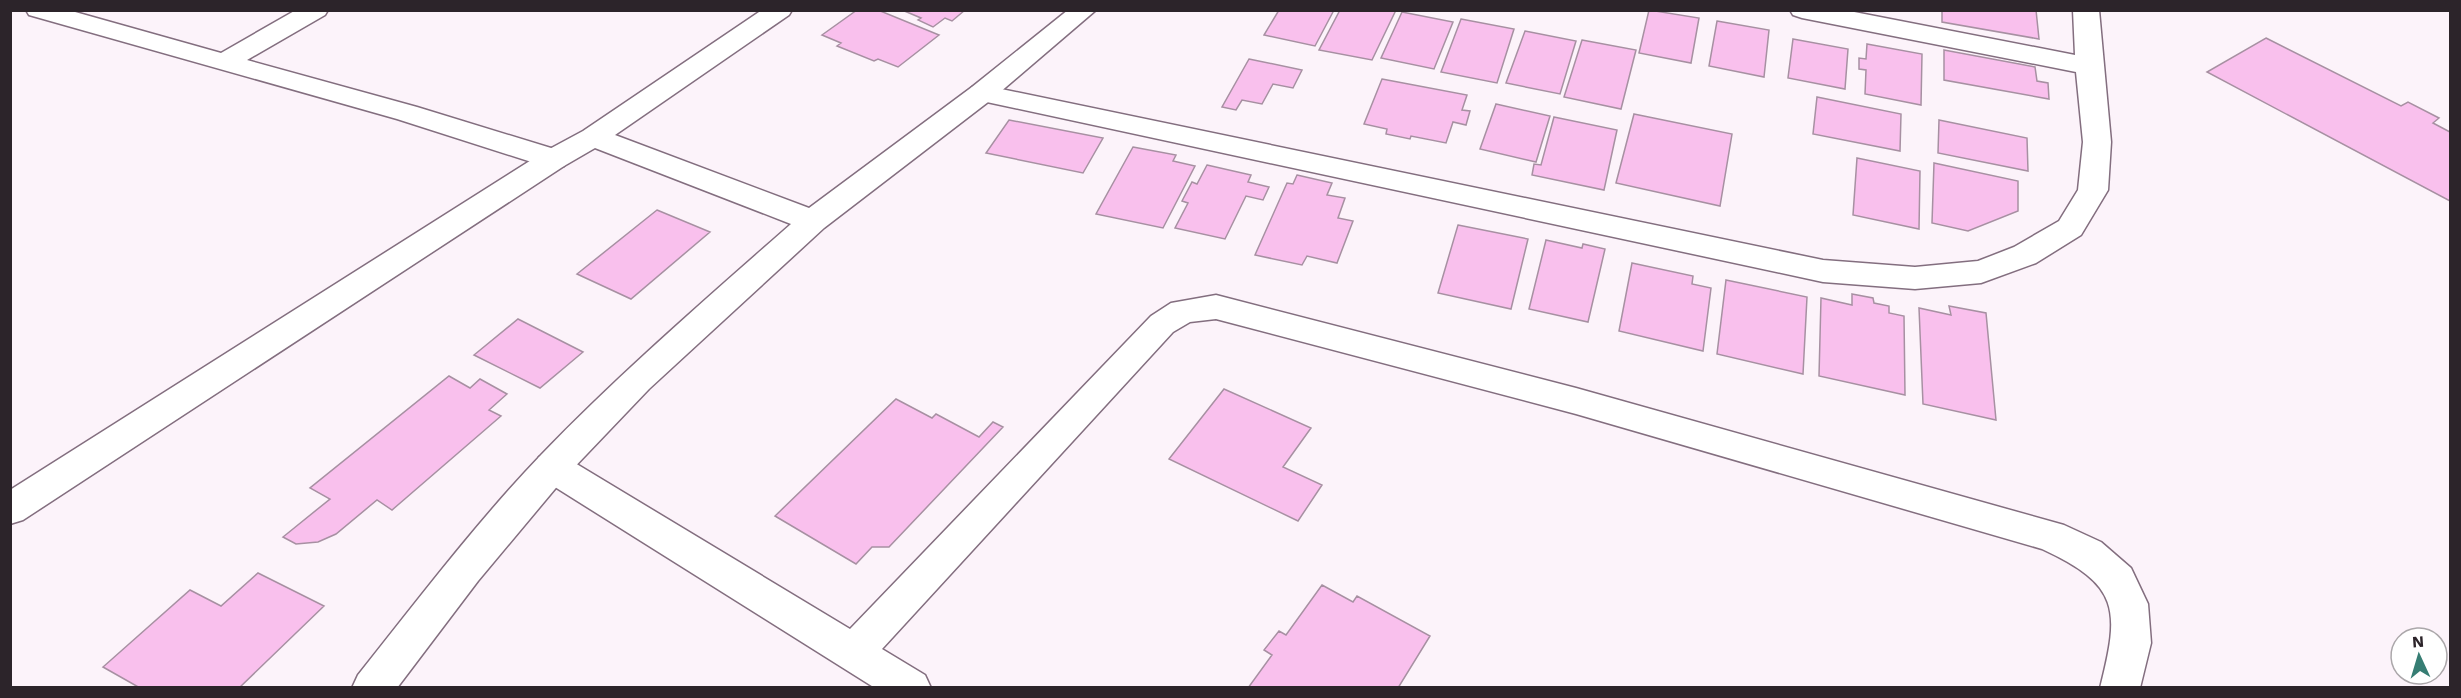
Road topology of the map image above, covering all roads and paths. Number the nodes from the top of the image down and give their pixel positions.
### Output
1 (38, 10) edge
2 (316, 10) edge
3 (780, 10) edge
4 (1084, 10) edge
5 (1802, 10) edge
6 (2086, 10) edge
7 (226, 62) junction
8 (2089, 66) junction
9 (982, 93) junction
10 (592, 137) junction
11 (554, 159) junction
12 (813, 221) junction
13 (552, 467) junction
14 (10, 509) edge
15 (854, 652) junction
16 (372, 687) edge
17 (910, 687) edge
18 (2120, 687) edge

1 - 7 street
2 - 7 street
3 - 10 street
4 - 9 street
5 - 8 street
6 - 8 street
7 - 11 street
8 - 9 street
9 - 12 street
10 - 11 street
10 - 12 street
11 - 14 street
12 - 13 street
13 - 15 street
13 - 16 street
15 - 17 street
15 - 18 street

